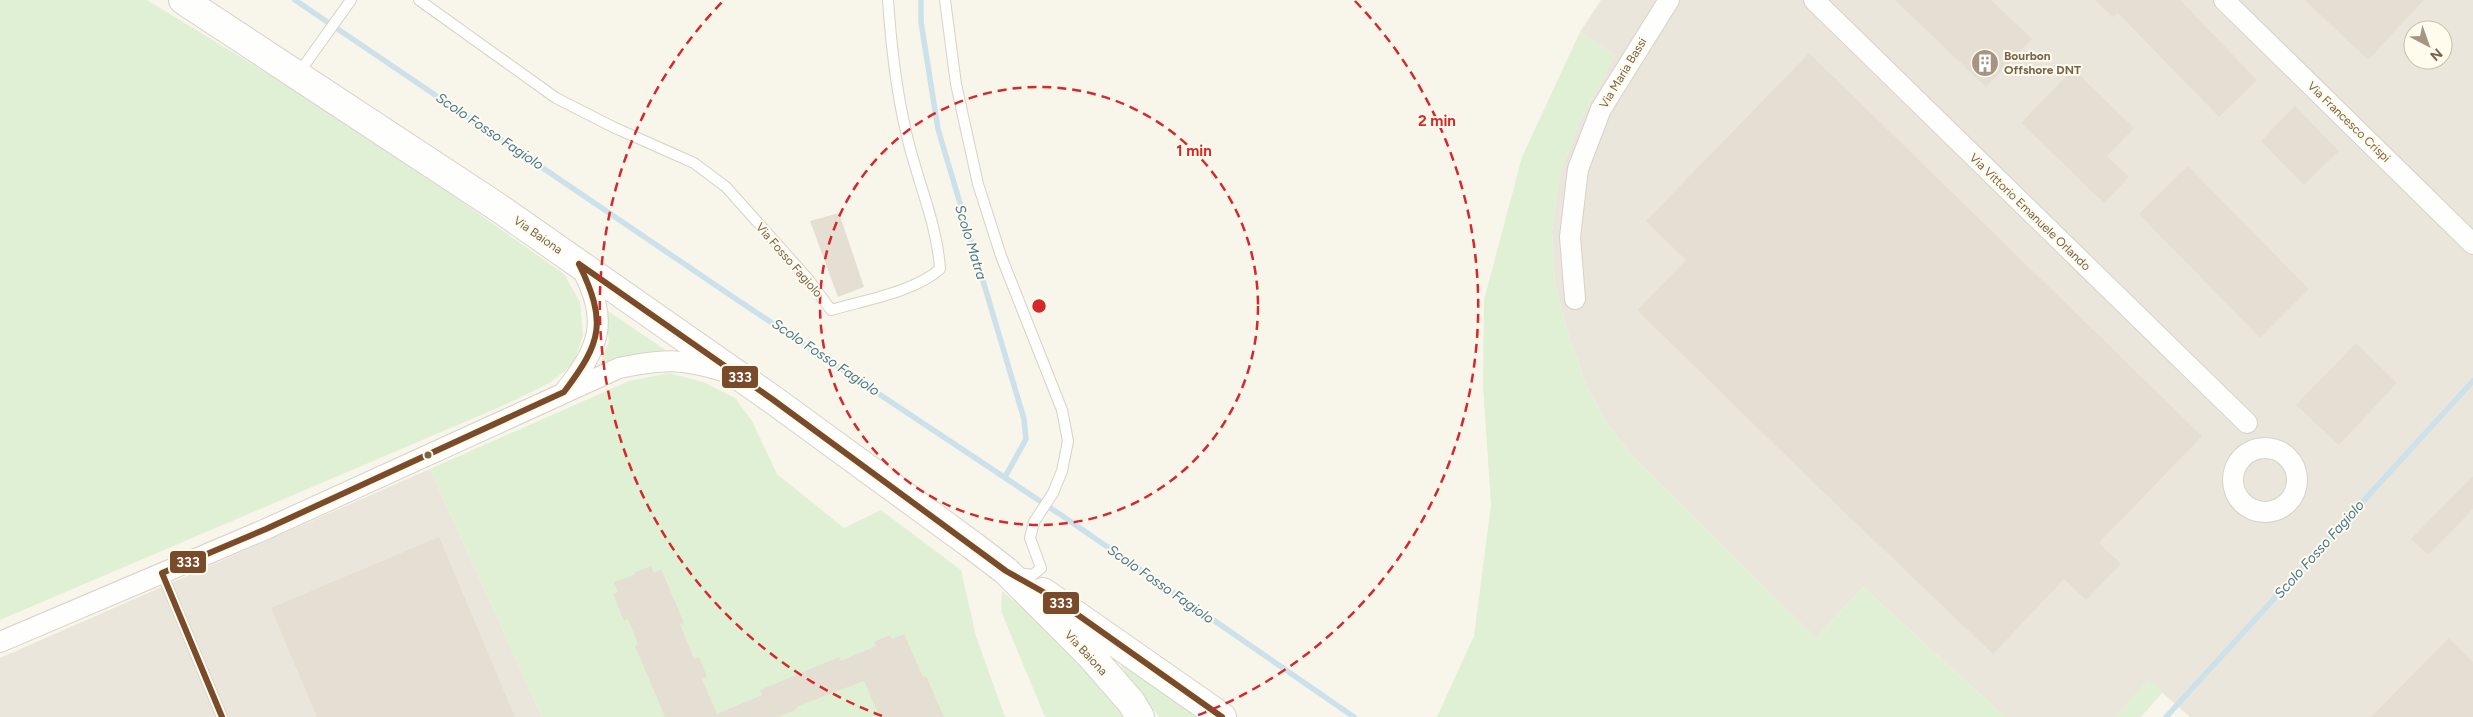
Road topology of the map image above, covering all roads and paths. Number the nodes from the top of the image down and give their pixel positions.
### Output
1 (183, 0) edge
2 (351, 0) edge
3 (419, 0) edge
4 (888, 0) edge
5 (945, 0) edge
6 (1669, 0) edge
7 (1814, 0) edge
8 (2224, 0) edge
9 (298, 74) junction
10 (2473, 244) edge
11 (579, 264) junction
12 (1575, 299) dead end
13 (740, 377) junction
14 (564, 392) junction
15 (2247, 423) junction
16 (2251, 451) junction
17 (2284, 454) junction
18 (1006, 571) junction
19 (162, 573) junction
20 (0, 642) edge
21 (222, 717) edge
22 (1140, 717) edge
23 (1222, 717) edge

1 - 9 main road, Via Baiona
2 - 9 lane
3 - 4 lane, Via Fosso Fagiolo
5 - 18 lane
6 - 12 street, Via Maria Bassi
7 - 15 street, Via Vittorio Emanuele Orlando
8 - 10 street, Via Francesco Crispi
9 - 11 main road, Via Baiona
11 - 13 main road, Via Baiona
11 - 14 street
13 - 14 street
13 - 18 main road, Via Baiona
14 - 19 street
15 - 16 street
15 - 17 street, Via Vittorio Emanuele Orlando
16 - 17 street
16 - 17 street, Via Vittorio Emanuele Orlando
18 - 22 main road, Via Baiona
18 - 23 main road, Via Baiona
19 - 20 street
19 - 21 lane

